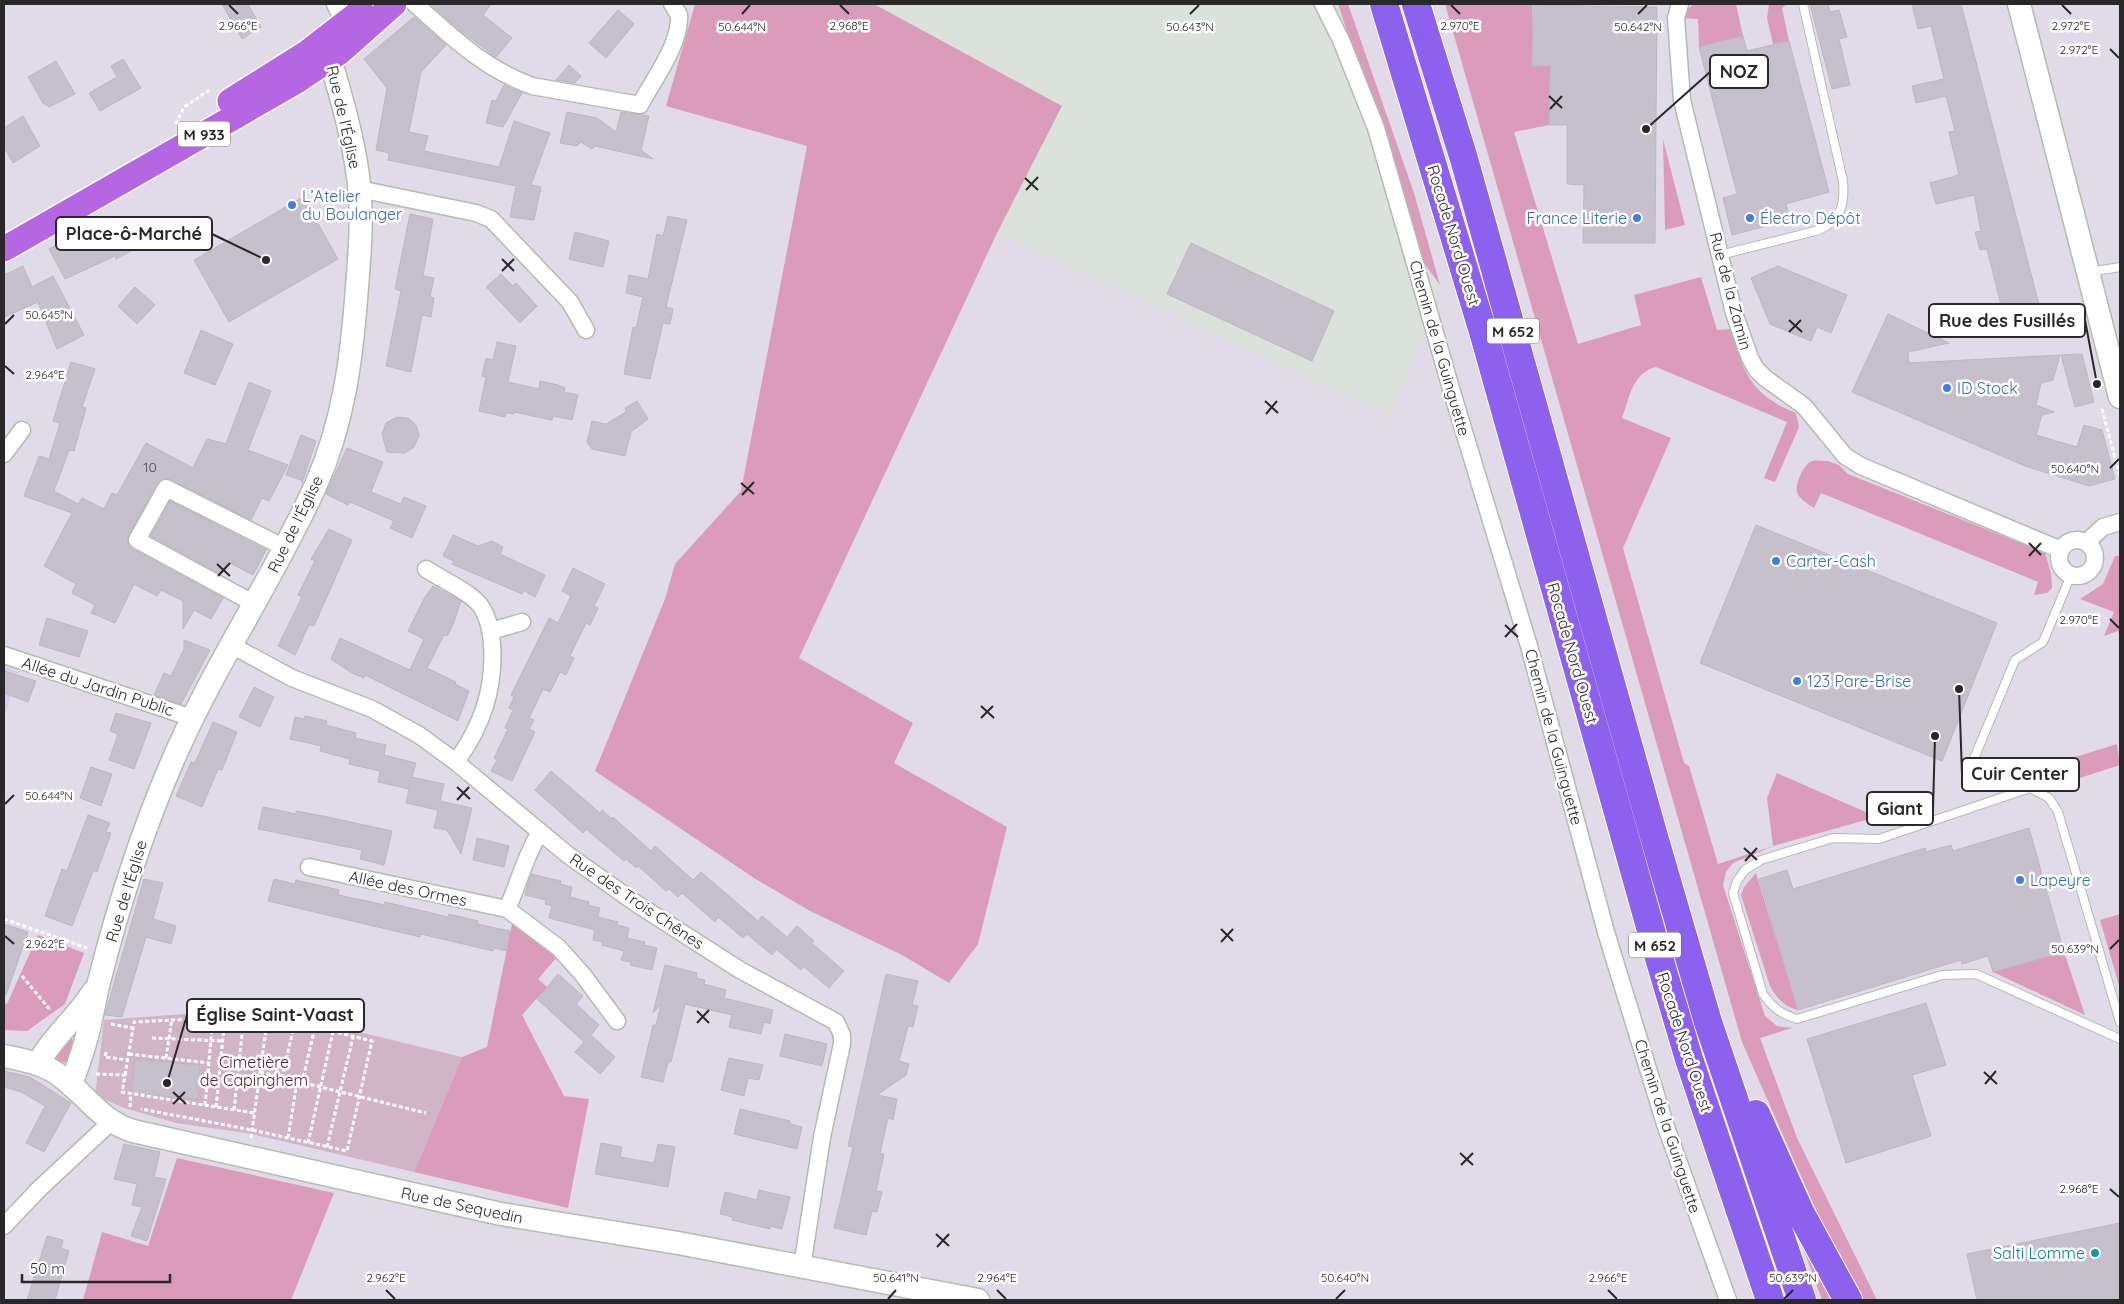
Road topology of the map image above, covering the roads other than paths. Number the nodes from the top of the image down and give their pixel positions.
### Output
1 (369, 4) edge
2 (394, 4) edge
3 (415, 4) edge
4 (672, 4) edge
5 (1323, 4) edge
6 (1364, 4) edge
7 (1384, 4) edge
8 (1416, 4) edge
9 (1435, 4) edge
10 (1680, 4) edge
11 (1803, 4) edge
12 (2019, 4) edge
13 (345, 23) edge
14 (328, 50) junction
15 (1464, 159) junction
16 (359, 189) junction
17 (4, 230) edge
18 (4, 249) edge
19 (1720, 255) junction
20 (2120, 267) edge
21 (2088, 272) junction
22 (586, 330) dead end
23 (1484, 335) junction
24 (2120, 397) edge
25 (22, 430) dead end
26 (4, 454) edge
27 (2120, 522) edge
28 (2086, 542) junction
29 (285, 548) junction
30 (2061, 550) junction
31 (426, 569) dead end
32 (2071, 575) junction
33 (255, 604) junction
34 (522, 622) dead end
35 (491, 631) junction
36 (231, 645) junction
37 (4, 655) edge
38 (192, 718) junction
39 (456, 762) junction
40 (1968, 773) dead end
41 (540, 832) junction
42 (309, 867) dead end
43 (507, 909) junction
44 (99, 980) junction
45 (617, 1021) dead end
46 (1708, 1022) junction
47 (2120, 1022) edge
48 (2120, 1039) edge
49 (1690, 1059) junction
50 (22, 1060) edge
51 (74, 1088) junction
52 (111, 1122) junction
53 (4, 1226) edge
54 (802, 1268) junction
55 (978, 1300) edge
56 (1728, 1300) edge
57 (1754, 1300) edge
58 (1770, 1300) edge
59 (1802, 1300) edge
60 (1848, 1300) edge

1 - 13 main road, M 933
2 - 13 main road, M 933
3 - 4 street
5 - 56 street, Chemin de la Guinguette
6 - 23 highway
7 - 23 highway, Rocade Nord Ouest / M 652
8 - 15 highway, Rocade Nord Ouest / M 652
9 - 15 highway
10 - 19 street, Rue de la Zamin
11 - 19 lane
12 - 21 street
13 - 14 main road, M 933
14 - 16 street, Rue de l'Église
14 - 17 main road, M 933
14 - 18 main road, M 933
15 - 46 highway, Rocade Nord Ouest / M 652
16 - 22 street
16 - 29 street, Rue de l'Église
19 - 30 street, Rue de la Zamin
20 - 21 lane
21 - 24 street
23 - 49 highway, Rocade Nord Ouest / M 652
25 - 26 street
27 - 28 street
28 - 30 street
28 - 32 street
29 - 33 street, Rue de l'Église
29 - 33 street
30 - 32 street
31 - 35 street
32 - 40 lane
33 - 36 street, Rue de l'Église
34 - 35 street
35 - 39 street
36 - 38 street, Rue de l'Église
36 - 39 street, Rue des Trois Chênes
37 - 38 street, Allée du Jardin Public
38 - 44 street, Rue de l'Église
39 - 41 street, Rue des Trois Chênes
41 - 43 street
41 - 54 street, Rue des Trois Chênes
42 - 43 street, Allée des Ormes
43 - 45 street, Allée des Ormes
44 - 50 street
44 - 51 street
46 - 59 highway, Rocade Nord Ouest / M 652
46 - 60 highway
47 - 48 lane
49 - 57 highway
49 - 58 highway, Rocade Nord Ouest / M 652
50 - 51 street, Rue de Sequedin
51 - 52 street, Rue de Sequedin
52 - 53 street
52 - 54 street, Rue de Sequedin
54 - 55 street, Rue de Sequedin

